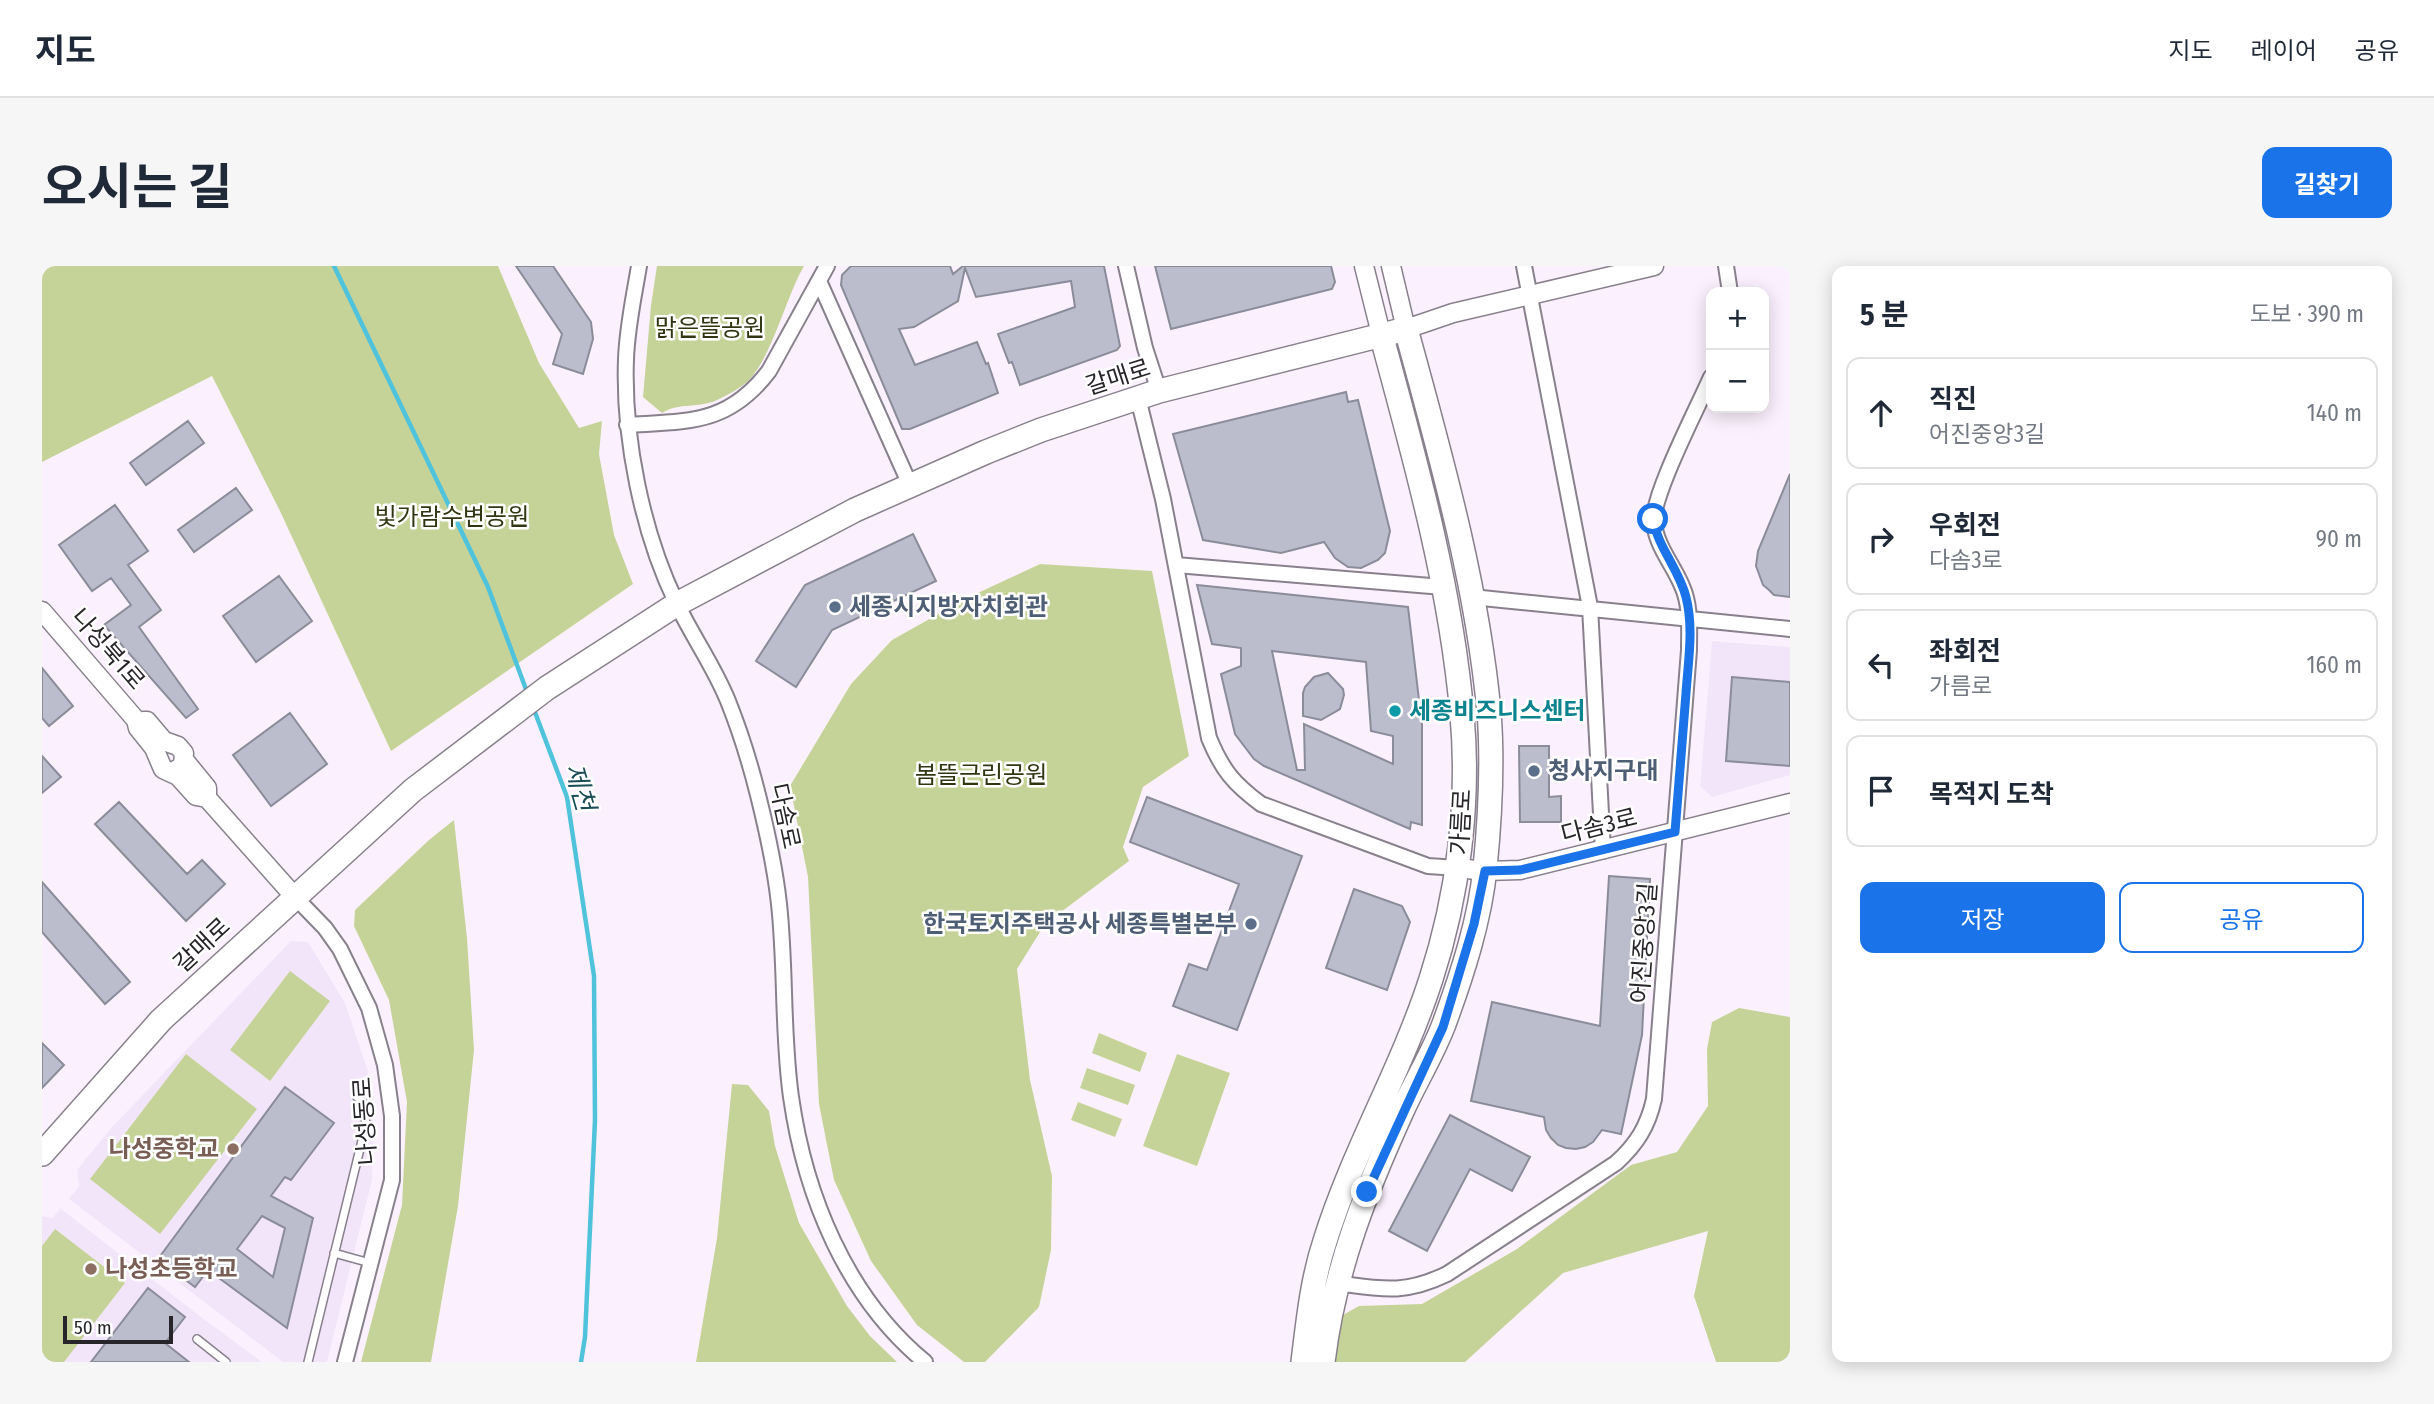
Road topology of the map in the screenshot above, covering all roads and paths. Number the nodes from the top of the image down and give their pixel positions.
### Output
1 (639, 266) edge
2 (827, 266) edge
3 (1126, 266) edge
4 (1364, 266) edge
5 (1391, 266) edge
6 (1524, 266) edge
7 (1654, 266) edge
8 (1726, 266) edge
9 (819, 281) junction
10 (1729, 287) edge
11 (1531, 294) junction
12 (1406, 329) junction
13 (1381, 334) junction
14 (1706, 388) edge
15 (1148, 394) junction
16 (627, 425) junction
17 (909, 485) junction
18 (1176, 565) junction
19 (1443, 587) junction
20 (1472, 597) junction
21 (677, 604) junction
22 (1590, 607) junction
23 (42, 611) edge
24 (1689, 618) junction
25 (1790, 629) edge
26 (163, 750) junction
27 (178, 767) junction
28 (1790, 803) edge
29 (1675, 832) junction
30 (1603, 850) junction
31 (1458, 868) junction
32 (1485, 871) junction
33 (294, 896) junction
34 (357, 1097) dead end
35 (42, 1154) edge
36 (334, 1253) junction
37 (371, 1263) junction
38 (1336, 1283) junction
39 (197, 1339) dead end
40 (226, 1362) edge
41 (308, 1362) edge
42 (345, 1362) edge
43 (925, 1362) edge
44 (1303, 1362) edge
45 (1323, 1362) edge

1 - 16 street, 다솜로
2 - 9 street
3 - 15 street
4 - 13 street, 가름로
5 - 12 street, 가름로
6 - 11 street
7 - 11 street, 갈매로
8 - 10 street
9 - 16 street
9 - 17 street
11 - 12 street, 갈매로
11 - 22 street
12 - 13 main road, 갈매로
12 - 20 main road, 가름로
13 - 15 main road, 갈매로
13 - 19 main road, 가름로
14 - 24 street, 어진중앙3길
15 - 17 main road, 갈매로
15 - 18 street
16 - 21 street, 다솜로
17 - 21 main road, 갈매로
18 - 19 street
18 - 31 street
19 - 31 main road, 가름로
20 - 22 street
20 - 32 main road, 가름로
21 - 33 main road, 갈매로
21 - 43 street, 다솜로
22 - 24 street
22 - 30 street
23 - 26 street, 나성북1로
24 - 25 street
24 - 29 street, 어진중앙3길
26 - 27 street
26 - 27 street
27 - 33 street
28 - 29 street, 다솜3로
29 - 30 street, 다솜3로
29 - 38 street, 어진중앙3길
30 - 32 street, 다솜3로
31 - 32 street, 다솜3로
31 - 44 main road, 가름로
32 - 38 main road, 가름로
33 - 35 main road, 갈매로
33 - 37 street, 나성동로
34 - 36 lane
36 - 37 lane
36 - 41 lane
37 - 42 street, 나성동로
38 - 45 main road, 가름로
39 - 40 lane

